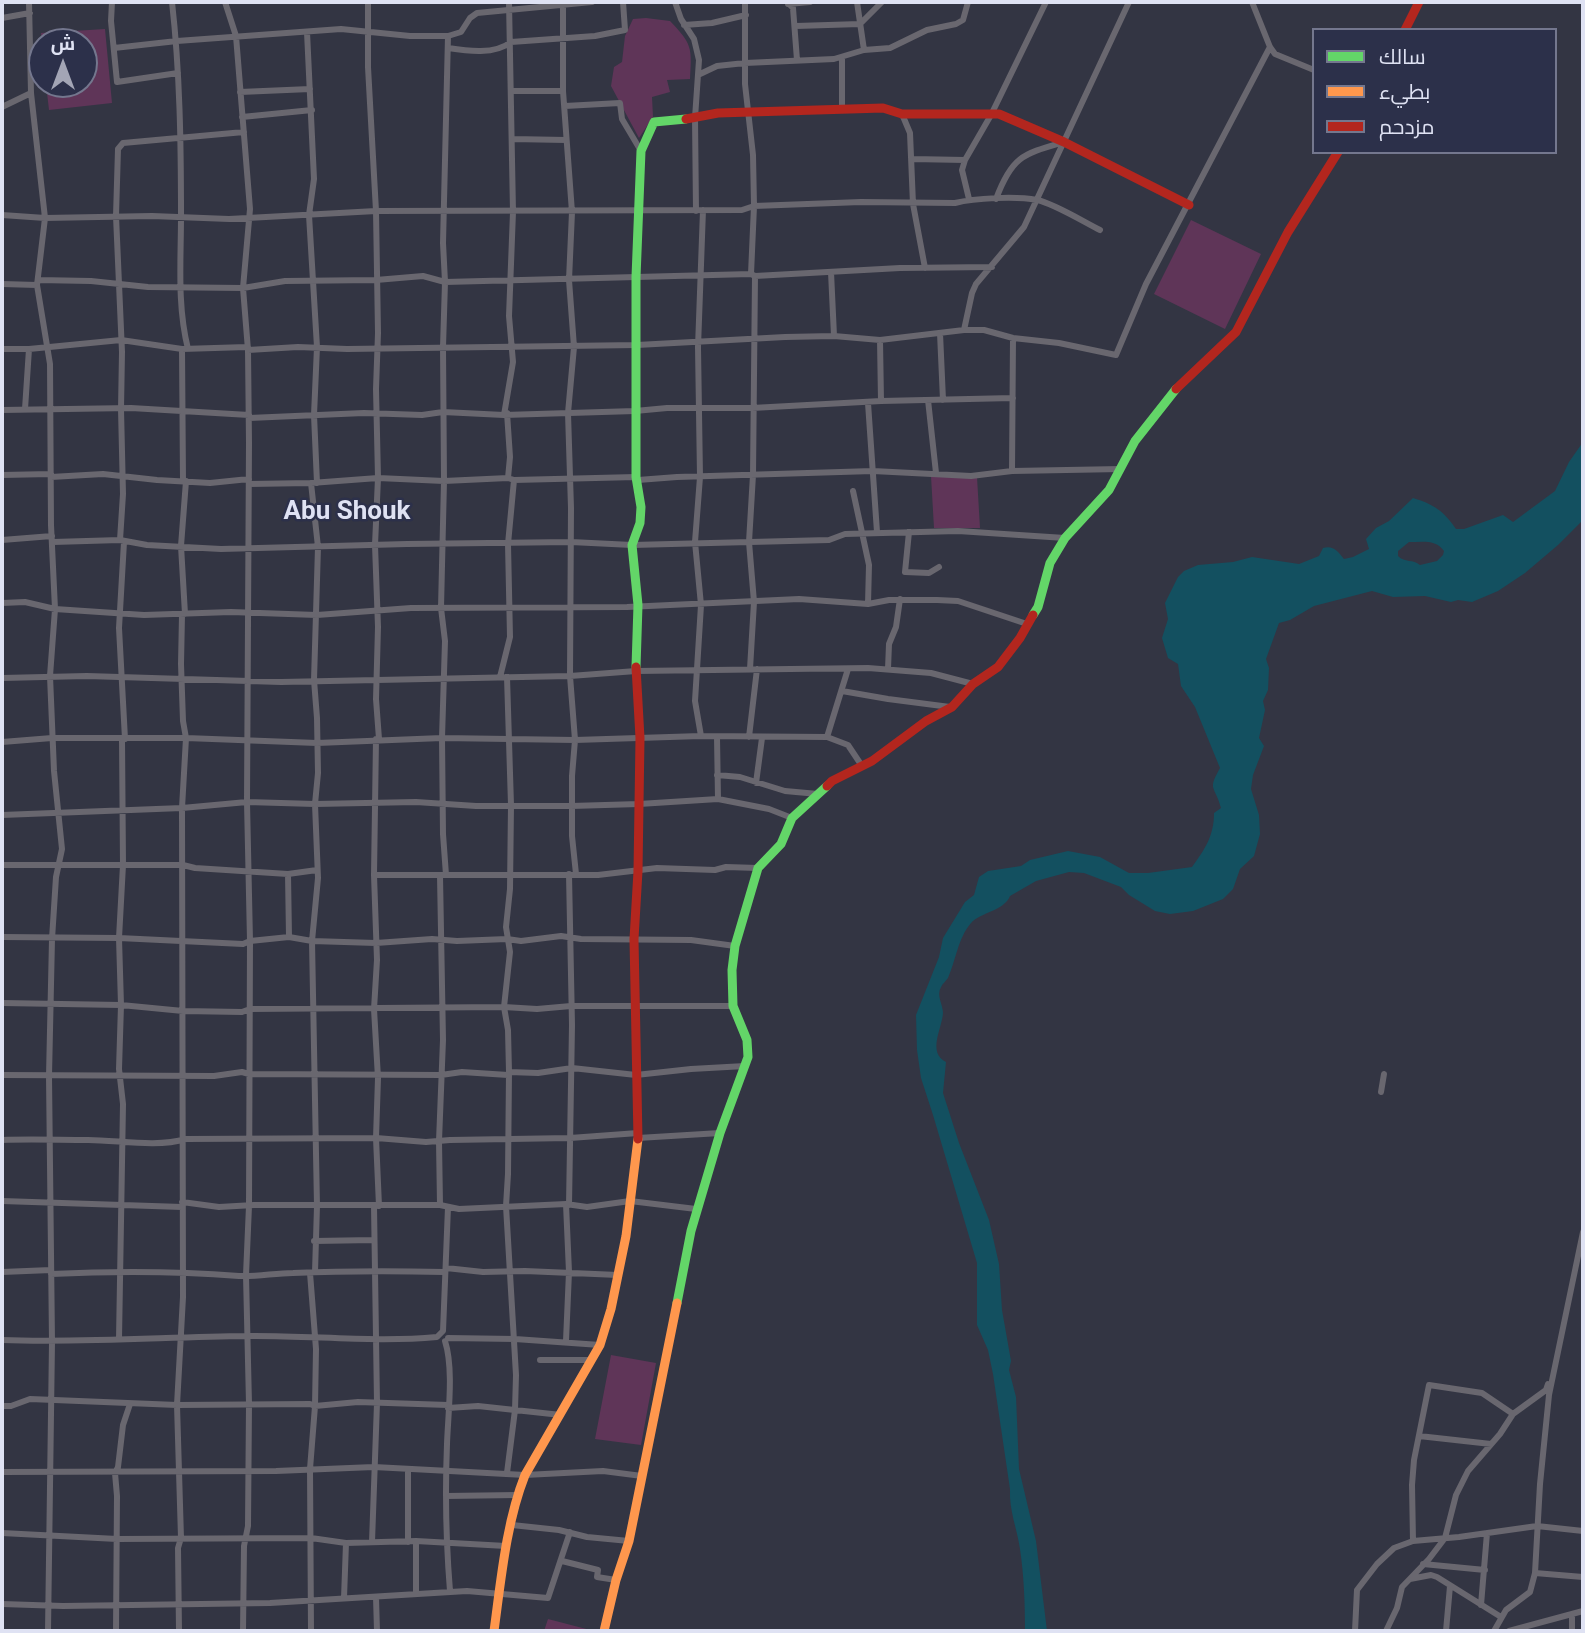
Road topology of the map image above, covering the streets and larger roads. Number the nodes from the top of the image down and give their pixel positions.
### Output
1 (30, 2) edge
2 (112, 2) edge
3 (172, 2) edge
4 (225, 2) edge
5 (368, 2) edge
6 (509, 2) edge
7 (582, 2) edge
8 (592, 2) edge
9 (623, 2) edge
10 (675, 2) edge
11 (746, 2) edge
12 (810, 2) edge
13 (858, 2) edge
14 (882, 2) edge
15 (968, 2) edge
16 (1046, 2) edge
17 (1129, 2) edge
18 (1252, 2) edge
19 (1419, 2) edge
20 (788, 3) edge
21 (563, 4) edge
22 (509, 10) junction
23 (30, 13) junction
24 (746, 15) junction
25 (2, 18) edge
26 (684, 24) junction
27 (860, 24) junction
28 (796, 26) junction
29 (30, 28) edge
30 (1406, 28) edge
31 (307, 32) junction
32 (368, 33) junction
33 (236, 36) junction
34 (448, 36) junction
35 (564, 38) junction
36 (177, 41) junction
37 (511, 42) junction
38 (1270, 47) junction
39 (114, 48) junction
40 (448, 48) junction
41 (864, 50) junction
42 (842, 58) junction
43 (797, 60) junction
44 (745, 63) junction
45 (1312, 69) edge
46 (178, 73) junction
47 (698, 75) junction
48 (310, 89) junction
49 (512, 91) junction
50 (564, 91) junction
51 (240, 92) junction
52 (28, 94) edge
53 (32, 98) edge
54 (565, 106) junction
55 (2, 107) edge
56 (312, 110) junction
57 (842, 110) junction
58 (748, 113) junction
59 (902, 114) junction
60 (991, 115) junction
61 (242, 117) junction
62 (695, 118) junction
63 (244, 132) junction
64 (181, 138) junction
65 (512, 139) junction
66 (566, 140) junction
67 (1064, 142) junction
68 (641, 151) junction
69 (1337, 154) edge
70 (912, 159) junction
71 (965, 160) junction
72 (996, 199) junction
73 (969, 200) junction
74 (1038, 200) junction
75 (913, 204) junction
76 (1189, 205) junction
77 (754, 206) junction
78 (639, 210) junction
79 (376, 211) junction
80 (699, 211) junction
81 (444, 212) junction
82 (513, 212) junction
83 (572, 212) junction
84 (2, 215) edge
85 (309, 215) junction
86 (116, 216) junction
87 (45, 218) junction
88 (181, 218) junction
89 (249, 218) junction
90 (1100, 230) dead end
91 (992, 267) junction
92 (925, 268) junction
93 (831, 272) junction
94 (753, 275) junction
95 (701, 276) junction
96 (636, 277) junction
97 (376, 280) junction
98 (569, 280) junction
99 (38, 282) junction
100 (312, 282) junction
101 (445, 282) junction
102 (509, 282) junction
103 (2, 284) edge
104 (118, 284) junction
105 (180, 287) junction
106 (243, 288) junction
107 (964, 330) junction
108 (940, 333) junction
109 (834, 336) junction
110 (1013, 338) junction
111 (754, 339) junction
112 (121, 340) junction
113 (880, 340) junction
114 (699, 341) junction
115 (637, 345) junction
116 (443, 346) junction
117 (47, 347) junction
118 (317, 347) junction
119 (511, 347) junction
120 (574, 347) junction
121 (2, 349) edge
122 (29, 349) junction
123 (185, 349) junction
124 (248, 349) junction
125 (378, 349) junction
126 (1013, 398) junction
127 (928, 400) junction
128 (943, 400) junction
129 (881, 401) junction
130 (868, 402) junction
131 (50, 408) junction
132 (752, 408) junction
133 (25, 409) junction
134 (121, 409) junction
135 (2, 410) edge
136 (698, 410) junction
137 (635, 411) junction
138 (181, 412) junction
139 (443, 412) junction
140 (568, 413) junction
141 (376, 414) junction
142 (505, 414) junction
143 (314, 415) junction
144 (249, 417) junction
145 (1122, 469) junction
146 (873, 471) junction
147 (1012, 471) junction
148 (936, 473) junction
149 (2, 475) edge
150 (51, 475) junction
151 (753, 475) junction
152 (122, 477) junction
153 (700, 477) junction
154 (378, 478) junction
155 (570, 478) junction
156 (511, 479) junction
157 (637, 479) junction
158 (185, 481) junction
159 (444, 481) junction
160 (249, 482) junction
161 (314, 483) junction
162 (853, 491) dead end
163 (877, 532) junction
164 (909, 532) junction
165 (862, 533) junction
166 (1065, 538) junction
167 (52, 539) junction
168 (2, 540) edge
169 (122, 541) junction
170 (572, 542) junction
171 (695, 542) junction
172 (749, 542) junction
173 (508, 544) junction
174 (375, 545) junction
175 (443, 545) junction
176 (632, 545) junction
177 (181, 546) junction
178 (318, 547) junction
179 (249, 549) junction
180 (939, 567) dead end
181 (900, 599) junction
182 (754, 601) junction
183 (2, 603) edge
184 (868, 604) junction
185 (638, 605) junction
186 (701, 605) junction
187 (509, 607) junction
188 (571, 607) junction
189 (441, 608) junction
190 (55, 609) junction
191 (377, 610) junction
192 (120, 613) junction
193 (249, 613) junction
194 (184, 615) junction
195 (317, 615) junction
196 (1027, 624) junction
197 (753, 669) junction
198 (848, 669) junction
199 (888, 669) junction
200 (636, 671) junction
201 (698, 672) junction
202 (50, 676) junction
203 (570, 676) junction
204 (121, 677) junction
205 (443, 677) junction
206 (503, 677) junction
207 (2, 678) edge
208 (181, 679) junction
209 (314, 680) junction
210 (376, 680) junction
211 (249, 682) junction
212 (973, 684) junction
213 (842, 691) junction
214 (952, 707) junction
215 (701, 736) junction
216 (717, 737) junction
217 (749, 737) junction
218 (827, 737) junction
219 (52, 738) junction
220 (186, 738) junction
221 (442, 738) junction
222 (640, 738) junction
223 (762, 738) junction
224 (124, 739) junction
225 (378, 739) junction
226 (509, 739) junction
227 (248, 740) junction
228 (575, 740) junction
229 (2, 743) edge
230 (317, 743) junction
231 (863, 766) junction
232 (717, 775) junction
233 (756, 783) junction
234 (819, 794) junction
235 (718, 799) junction
236 (247, 802) junction
237 (376, 802) junction
238 (315, 804) junction
239 (443, 804) junction
240 (639, 804) junction
241 (510, 805) junction
242 (571, 806) junction
243 (122, 808) junction
244 (182, 808) junction
245 (58, 812) junction
246 (2, 815) edge
247 (792, 818) junction
248 (2, 865) edge
249 (123, 865) junction
250 (183, 865) junction
251 (59, 866) junction
252 (758, 868) junction
253 (249, 870) junction
254 (317, 870) junction
255 (638, 871) junction
256 (288, 874) junction
257 (510, 874) junction
258 (573, 874) junction
259 (374, 875) junction
260 (443, 876) junction
261 (2, 937) edge
262 (289, 937) junction
263 (572, 937) junction
264 (119, 938) junction
265 (52, 939) junction
266 (507, 939) junction
267 (634, 939) junction
268 (250, 941) junction
269 (442, 941) junction
270 (182, 942) junction
271 (312, 942) junction
272 (376, 943) junction
273 (735, 946) junction
274 (2, 1003) edge
275 (52, 1004) junction
276 (121, 1005) junction
277 (571, 1006) junction
278 (636, 1006) junction
279 (733, 1006) junction
280 (443, 1007) junction
281 (504, 1007) junction
282 (250, 1009) junction
283 (314, 1009) junction
284 (374, 1009) junction
285 (183, 1011) junction
286 (745, 1066) junction
287 (572, 1068) junction
288 (378, 1073) junction
289 (182, 1074) junction
290 (249, 1074) junction
291 (314, 1074) junction
292 (508, 1074) junction
293 (1384, 1074) dead end
294 (2, 1075) edge
295 (441, 1075) junction
296 (636, 1075) junction
297 (49, 1076) junction
298 (121, 1076) junction
299 (1381, 1092) dead end
300 (720, 1133) junction
301 (638, 1135) junction
302 (376, 1138) junction
303 (570, 1138) junction
304 (315, 1139) junction
305 (2, 1140) edge
306 (181, 1140) junction
307 (248, 1140) junction
308 (439, 1140) junction
309 (508, 1140) junction
310 (50, 1141) junction
311 (122, 1142) junction
312 (2, 1201) edge
313 (51, 1201) junction
314 (630, 1201) junction
315 (122, 1205) junction
316 (182, 1205) junction
317 (568, 1205) junction
318 (250, 1206) junction
319 (317, 1206) junction
320 (377, 1206) junction
321 (444, 1206) junction
322 (506, 1206) junction
323 (696, 1209) junction
324 (1583, 1234) edge
325 (374, 1240) junction
326 (314, 1241) junction
327 (119, 1270) junction
328 (375, 1270) junction
329 (445, 1270) junction
330 (510, 1271) junction
331 (2, 1272) edge
332 (51, 1272) junction
333 (182, 1272) junction
334 (569, 1272) junction
335 (312, 1273) junction
336 (246, 1275) junction
337 (618, 1275) junction
338 (440, 1334) junction
339 (247, 1336) junction
340 (316, 1336) junction
341 (180, 1338) junction
342 (119, 1339) junction
343 (446, 1339) junction
344 (515, 1339) junction
345 (2, 1340) edge
346 (376, 1340) junction
347 (566, 1341) junction
348 (52, 1342) junction
349 (600, 1345) junction
350 (540, 1360) dead end
351 (592, 1360) junction
352 (1553, 1372) junction
353 (51, 1400) junction
354 (377, 1403) junction
355 (130, 1404) junction
356 (249, 1404) junction
357 (177, 1405) junction
358 (2, 1406) edge
359 (315, 1406) junction
360 (448, 1406) junction
361 (515, 1410) junction
362 (1513, 1414) junction
363 (561, 1415) junction
364 (1419, 1436) junction
365 (1491, 1444) junction
366 (374, 1467) junction
367 (310, 1469) junction
368 (247, 1471) junction
369 (408, 1471) junction
370 (446, 1471) junction
371 (2, 1472) edge
372 (178, 1472) junction
373 (49, 1473) junction
374 (115, 1473) junction
375 (507, 1473) junction
376 (525, 1475) junction
377 (642, 1476) junction
378 (517, 1495) junction
379 (446, 1496) junction
380 (512, 1525) junction
381 (1537, 1526) junction
382 (1583, 1531) edge
383 (570, 1532) junction
384 (2, 1533) edge
385 (1487, 1533) junction
386 (47, 1537) junction
387 (246, 1537) junction
388 (181, 1538) junction
389 (311, 1538) junction
390 (1444, 1538) junction
391 (117, 1539) junction
392 (412, 1541) junction
393 (629, 1541) junction
394 (1413, 1541) junction
395 (373, 1542) junction
396 (445, 1542) junction
397 (346, 1543) junction
398 (506, 1546) junction
399 (562, 1561) junction
400 (1423, 1564) junction
401 (1485, 1570) junction
402 (1535, 1573) junction
403 (1583, 1577) edge
404 (1409, 1579) junction
405 (616, 1580) junction
406 (1450, 1586) junction
407 (450, 1591) junction
408 (499, 1592) junction
409 (416, 1593) junction
410 (376, 1597) junction
411 (344, 1598) junction
412 (312, 1601) junction
413 (244, 1602) junction
414 (2, 1604) edge
415 (116, 1604) junction
416 (47, 1605) junction
417 (179, 1605) junction
418 (1481, 1605) junction
419 (1583, 1611) edge
420 (1572, 1614) junction
421 (1501, 1616) junction
422 (1518, 1630) edge
423 (48, 1631) edge
424 (116, 1631) edge
425 (179, 1631) edge
426 (243, 1631) edge
427 (311, 1631) edge
428 (377, 1631) edge
429 (494, 1631) edge
430 (604, 1631) edge
431 (1355, 1631) edge
432 (1386, 1631) edge
433 (1446, 1631) edge
434 (1494, 1631) edge
435 (1508, 1631) edge
436 (1572, 1631) edge

1 - 23 street
2 - 39 street
3 - 36 street
4 - 33 street
5 - 32 street
6 - 22 street
7 - 8 street
7 - 21 street
9 - 35 street
10 - 26 street
11 - 24 street
12 - 20 street
13 - 27 street
14 - 27 street
15 - 41 street
16 - 60 street
17 - 67 street
18 - 38 street
19 - 30 street
20 - 28 street
21 - 22 street
21 - 35 street
22 - 34 street
22 - 37 street
23 - 25 street
23 - 29 street
24 - 26 street
24 - 44 street
26 - 47 street
27 - 28 street
27 - 41 street
28 - 43 street
31 - 32 street
31 - 33 street
31 - 48 street
32 - 34 street
32 - 79 street
33 - 36 street
33 - 51 street
34 - 40 street
35 - 37 street
35 - 50 street
36 - 39 street
36 - 46 street
37 - 40 street
37 - 49 street
38 - 45 street
38 - 76 street
39 - 46 street
40 - 81 street
41 - 42 street
42 - 43 street
42 - 57 street
43 - 44 street
44 - 47 street
44 - 58 street
46 - 64 street
47 - 62 street
48 - 51 street
48 - 56 street
49 - 50 street
49 - 65 street
50 - 54 street
51 - 61 street
52 - 55 street
53 - 87 street
54 - 66 street
54 - 68 street
56 - 61 street
56 - 85 street
57 - 58 street
57 - 59 street
58 - 62 street
58 - 77 street
59 - 60 street
59 - 70 street
60 - 67 street
60 - 71 street
61 - 63 street
62 - 68 street
62 - 80 street
63 - 64 street
63 - 89 street
64 - 86 street
64 - 88 street
65 - 66 street
65 - 82 street
66 - 83 street
67 - 72 street
67 - 74 street
67 - 76 street
68 - 78 street
69 - 145 street
70 - 71 street
70 - 75 street
71 - 73 street
72 - 73 street
72 - 74 street
73 - 75 street
74 - 90 street
74 - 91 street
75 - 77 street
75 - 92 street
76 - 110 street
77 - 80 street
77 - 94 street
78 - 80 street
78 - 83 street
78 - 96 street
79 - 81 street
79 - 85 street
79 - 97 street
80 - 95 street
81 - 82 street
81 - 101 street
82 - 83 street
82 - 102 street
83 - 98 street
84 - 87 street
85 - 89 street
85 - 100 street
86 - 87 street
86 - 88 street
86 - 104 street
87 - 99 street
88 - 89 street
88 - 105 street
89 - 106 street
91 - 92 street
91 - 107 street
92 - 93 street
93 - 94 street
93 - 109 street
94 - 95 street
94 - 111 street
95 - 96 street
95 - 114 street
96 - 98 street
96 - 115 street
97 - 100 street
97 - 101 street
97 - 125 street
98 - 102 street
98 - 120 street
99 - 103 street
99 - 104 street
99 - 117 street
100 - 106 street
100 - 118 street
101 - 102 street
101 - 116 street
102 - 119 street
104 - 105 street
104 - 112 street
105 - 106 street
105 - 123 street
106 - 124 street
107 - 108 street
107 - 110 street
108 - 113 street
108 - 128 street
109 - 111 street
109 - 113 street
110 - 126 street
111 - 114 street
111 - 132 street
112 - 117 street
112 - 123 street
112 - 134 street
113 - 129 street
114 - 115 street
114 - 136 street
115 - 120 street
115 - 137 street
116 - 119 street
116 - 125 street
116 - 139 street
117 - 122 street
117 - 131 street
118 - 124 street
118 - 125 street
118 - 143 street
119 - 120 street
119 - 142 street
120 - 140 street
121 - 122 street
122 - 133 street
123 - 124 street
123 - 138 street
124 - 144 street
125 - 141 street
126 - 128 street
126 - 147 street
127 - 128 street
127 - 129 street
127 - 148 street
129 - 130 street
130 - 132 street
130 - 146 street
131 - 133 street
131 - 134 street
131 - 150 street
132 - 136 street
132 - 151 street
133 - 135 street
134 - 138 street
134 - 152 street
136 - 137 street
136 - 153 street
137 - 140 street
137 - 157 street
138 - 144 street
138 - 158 street
139 - 141 street
139 - 142 street
139 - 159 street
140 - 142 street
140 - 155 street
141 - 143 street
141 - 154 street
142 - 156 street
143 - 144 street
143 - 161 street
144 - 160 street
145 - 147 street
145 - 166 street
146 - 148 street
146 - 151 street
146 - 163 street
147 - 148 street
149 - 150 street
150 - 152 street
150 - 167 street
151 - 153 street
151 - 172 street
152 - 158 street
152 - 169 street
153 - 157 street
153 - 171 street
154 - 159 street
154 - 161 street
154 - 174 street
155 - 156 street
155 - 157 street
155 - 170 street
156 - 159 street
156 - 173 street
157 - 176 street
158 - 160 street
158 - 177 street
159 - 175 street
160 - 161 street
160 - 179 street
161 - 178 street
162 - 165 street
163 - 164 street
163 - 165 street
164 - 166 street
164 - 180 street
165 - 172 street
165 - 184 street
166 - 196 street
167 - 168 street
167 - 169 street
167 - 190 street
169 - 177 street
169 - 192 street
170 - 173 street
170 - 176 street
170 - 188 street
171 - 172 street
171 - 176 street
171 - 186 street
172 - 182 street
173 - 175 street
173 - 187 street
174 - 175 street
174 - 178 street
174 - 191 street
175 - 189 street
176 - 185 street
177 - 179 street
177 - 194 street
178 - 179 street
178 - 195 street
179 - 193 street
181 - 184 street
181 - 196 street
181 - 199 street
182 - 184 street
182 - 186 street
182 - 197 street
183 - 190 street
185 - 186 street
185 - 188 street
185 - 200 street
186 - 201 street
187 - 188 street
187 - 189 street
187 - 206 street
188 - 203 street
189 - 191 street
189 - 205 street
190 - 192 street
190 - 202 street
191 - 195 street
191 - 210 street
192 - 194 street
192 - 204 street
193 - 194 street
193 - 195 street
193 - 211 street
194 - 208 street
195 - 209 street
196 - 212 street
197 - 198 street
197 - 201 street
197 - 217 street
198 - 199 street
198 - 213 street
199 - 212 street
200 - 201 street
200 - 203 street
200 - 222 street
201 - 215 street
202 - 204 street
202 - 207 street
202 - 219 street
203 - 206 street
203 - 228 street
204 - 208 street
204 - 224 street
205 - 206 street
205 - 210 street
205 - 221 street
206 - 226 street
208 - 211 street
208 - 220 street
209 - 210 street
209 - 211 street
209 - 230 street
210 - 225 street
211 - 227 street
212 - 214 street
213 - 214 street
213 - 218 street
214 - 231 street
215 - 216 street
215 - 222 street
216 - 217 street
216 - 232 street
217 - 223 street
218 - 223 street
218 - 231 street
219 - 224 street
219 - 229 street
219 - 245 street
220 - 224 street
220 - 227 street
220 - 244 street
221 - 225 street
221 - 226 street
221 - 239 street
222 - 228 street
222 - 240 street
223 - 233 street
224 - 243 street
225 - 230 street
225 - 237 street
226 - 228 street
226 - 241 street
227 - 230 street
227 - 236 street
228 - 242 street
230 - 238 street
231 - 234 street
232 - 233 street
232 - 235 street
233 - 234 street
234 - 247 street
235 - 240 street
235 - 247 street
236 - 238 street
236 - 244 street
236 - 253 street
237 - 238 street
237 - 239 street
237 - 259 street
238 - 254 street
239 - 241 street
239 - 260 street
240 - 242 street
240 - 255 street
241 - 242 street
241 - 257 street
242 - 258 street
243 - 244 street
243 - 245 street
243 - 249 street
244 - 250 street
245 - 246 street
245 - 251 street
247 - 252 street
248 - 251 street
249 - 250 street
249 - 251 street
249 - 264 street
250 - 253 street
250 - 270 street
251 - 265 street
252 - 255 street
252 - 273 street
253 - 256 street
253 - 268 street
254 - 256 street
254 - 271 street
255 - 258 street
255 - 267 street
256 - 262 street
257 - 258 street
257 - 260 street
257 - 266 street
258 - 263 street
259 - 260 street
259 - 272 street
260 - 269 street
261 - 265 street
262 - 268 street
262 - 271 street
263 - 266 street
263 - 267 street
263 - 277 street
264 - 265 street
264 - 270 street
264 - 276 street
265 - 275 street
266 - 269 street
266 - 281 street
267 - 273 street
267 - 278 street
268 - 270 street
268 - 282 street
269 - 272 street
269 - 280 street
270 - 285 street
271 - 272 street
271 - 283 street
272 - 284 street
273 - 279 street
274 - 275 street
275 - 276 street
275 - 297 street
276 - 285 street
276 - 298 street
277 - 278 street
277 - 281 street
277 - 287 street
278 - 279 street
278 - 296 street
279 - 286 street
280 - 281 street
280 - 284 street
280 - 295 street
281 - 292 street
282 - 283 street
282 - 285 street
282 - 290 street
283 - 284 street
283 - 291 street
284 - 288 street
285 - 289 street
286 - 296 street
286 - 300 street
287 - 292 street
287 - 296 street
287 - 303 street
288 - 291 street
288 - 295 street
288 - 302 street
289 - 290 street
289 - 298 street
289 - 306 street
290 - 291 street
290 - 307 street
291 - 304 street
292 - 295 street
292 - 309 street
293 - 299 street
294 - 297 street
295 - 308 street
296 - 301 street
297 - 298 street
297 - 310 street
298 - 311 street
300 - 301 street
300 - 323 street
301 - 303 street
301 - 314 street
302 - 304 street
302 - 308 street
302 - 320 street
303 - 309 street
303 - 317 street
304 - 307 street
304 - 319 street
305 - 310 street
306 - 307 street
306 - 311 street
306 - 316 street
307 - 318 street
308 - 309 street
308 - 321 street
309 - 322 street
310 - 311 street
310 - 313 street
311 - 315 street
312 - 313 street
313 - 315 street
313 - 332 street
314 - 317 street
314 - 323 street
314 - 337 street
315 - 316 street
315 - 327 street
316 - 318 street
316 - 333 street
317 - 322 street
317 - 334 street
318 - 319 street
318 - 336 street
319 - 320 street
319 - 326 street
320 - 321 street
320 - 325 street
321 - 322 street
321 - 329 street
322 - 330 street
323 - 377 street
324 - 352 street
325 - 326 street
325 - 328 street
326 - 335 street
327 - 332 street
327 - 333 street
327 - 342 street
328 - 329 street
328 - 335 street
328 - 346 street
329 - 330 street
329 - 338 street
330 - 334 street
330 - 344 street
331 - 332 street
332 - 348 street
333 - 336 street
333 - 341 street
334 - 337 street
334 - 347 street
335 - 336 street
335 - 340 street
336 - 339 street
337 - 349 street
338 - 343 street
338 - 346 street
339 - 340 street
339 - 341 street
339 - 356 street
340 - 346 street
340 - 359 street
341 - 342 street
341 - 357 street
342 - 348 street
343 - 344 street
343 - 360 street
344 - 347 street
344 - 361 street
345 - 348 street
346 - 354 street
347 - 349 street
348 - 353 street
349 - 351 street
350 - 351 street
351 - 363 street
352 - 362 street
352 - 381 street
353 - 355 street
353 - 358 street
353 - 373 street
354 - 359 street
354 - 360 street
354 - 366 street
355 - 357 street
355 - 374 street
356 - 357 street
356 - 359 street
356 - 368 street
357 - 372 street
359 - 367 street
360 - 361 street
360 - 370 street
361 - 363 street
361 - 375 street
362 - 364 street
362 - 365 street
363 - 376 street
364 - 365 street
364 - 394 street
365 - 390 street
366 - 367 street
366 - 369 street
366 - 395 street
367 - 368 street
367 - 389 street
368 - 372 street
368 - 387 street
369 - 370 street
369 - 392 street
370 - 375 street
370 - 379 street
371 - 373 street
372 - 374 street
372 - 388 street
373 - 374 street
373 - 386 street
374 - 391 street
375 - 376 street
376 - 377 street
376 - 378 street
377 - 393 street
378 - 379 street
378 - 380 street
379 - 396 street
380 - 383 street
380 - 398 street
381 - 382 street
381 - 385 street
381 - 402 street
383 - 393 street
383 - 399 street
384 - 386 street
385 - 390 street
385 - 401 street
386 - 391 street
386 - 416 street
387 - 388 street
387 - 389 street
387 - 413 street
388 - 391 street
388 - 417 street
389 - 397 street
389 - 412 street
390 - 394 street
390 - 400 street
391 - 415 street
392 - 395 street
392 - 396 street
392 - 409 street
393 - 405 street
394 - 431 street
395 - 397 street
396 - 398 street
396 - 407 street
397 - 411 street
398 - 408 street
399 - 405 street
399 - 408 street
400 - 401 street
400 - 404 street
401 - 418 street
402 - 403 street
402 - 421 street
404 - 406 street
404 - 432 street
405 - 430 street
406 - 418 street
406 - 433 street
407 - 408 street
407 - 409 street
408 - 429 street
409 - 410 street
410 - 411 street
410 - 428 street
411 - 412 street
412 - 413 street
412 - 427 street
413 - 417 street
413 - 426 street
414 - 416 street
415 - 416 street
415 - 417 street
415 - 424 street
416 - 423 street
417 - 425 street
418 - 421 street
419 - 420 street
420 - 422 street
420 - 436 street
421 - 434 street
422 - 435 street

